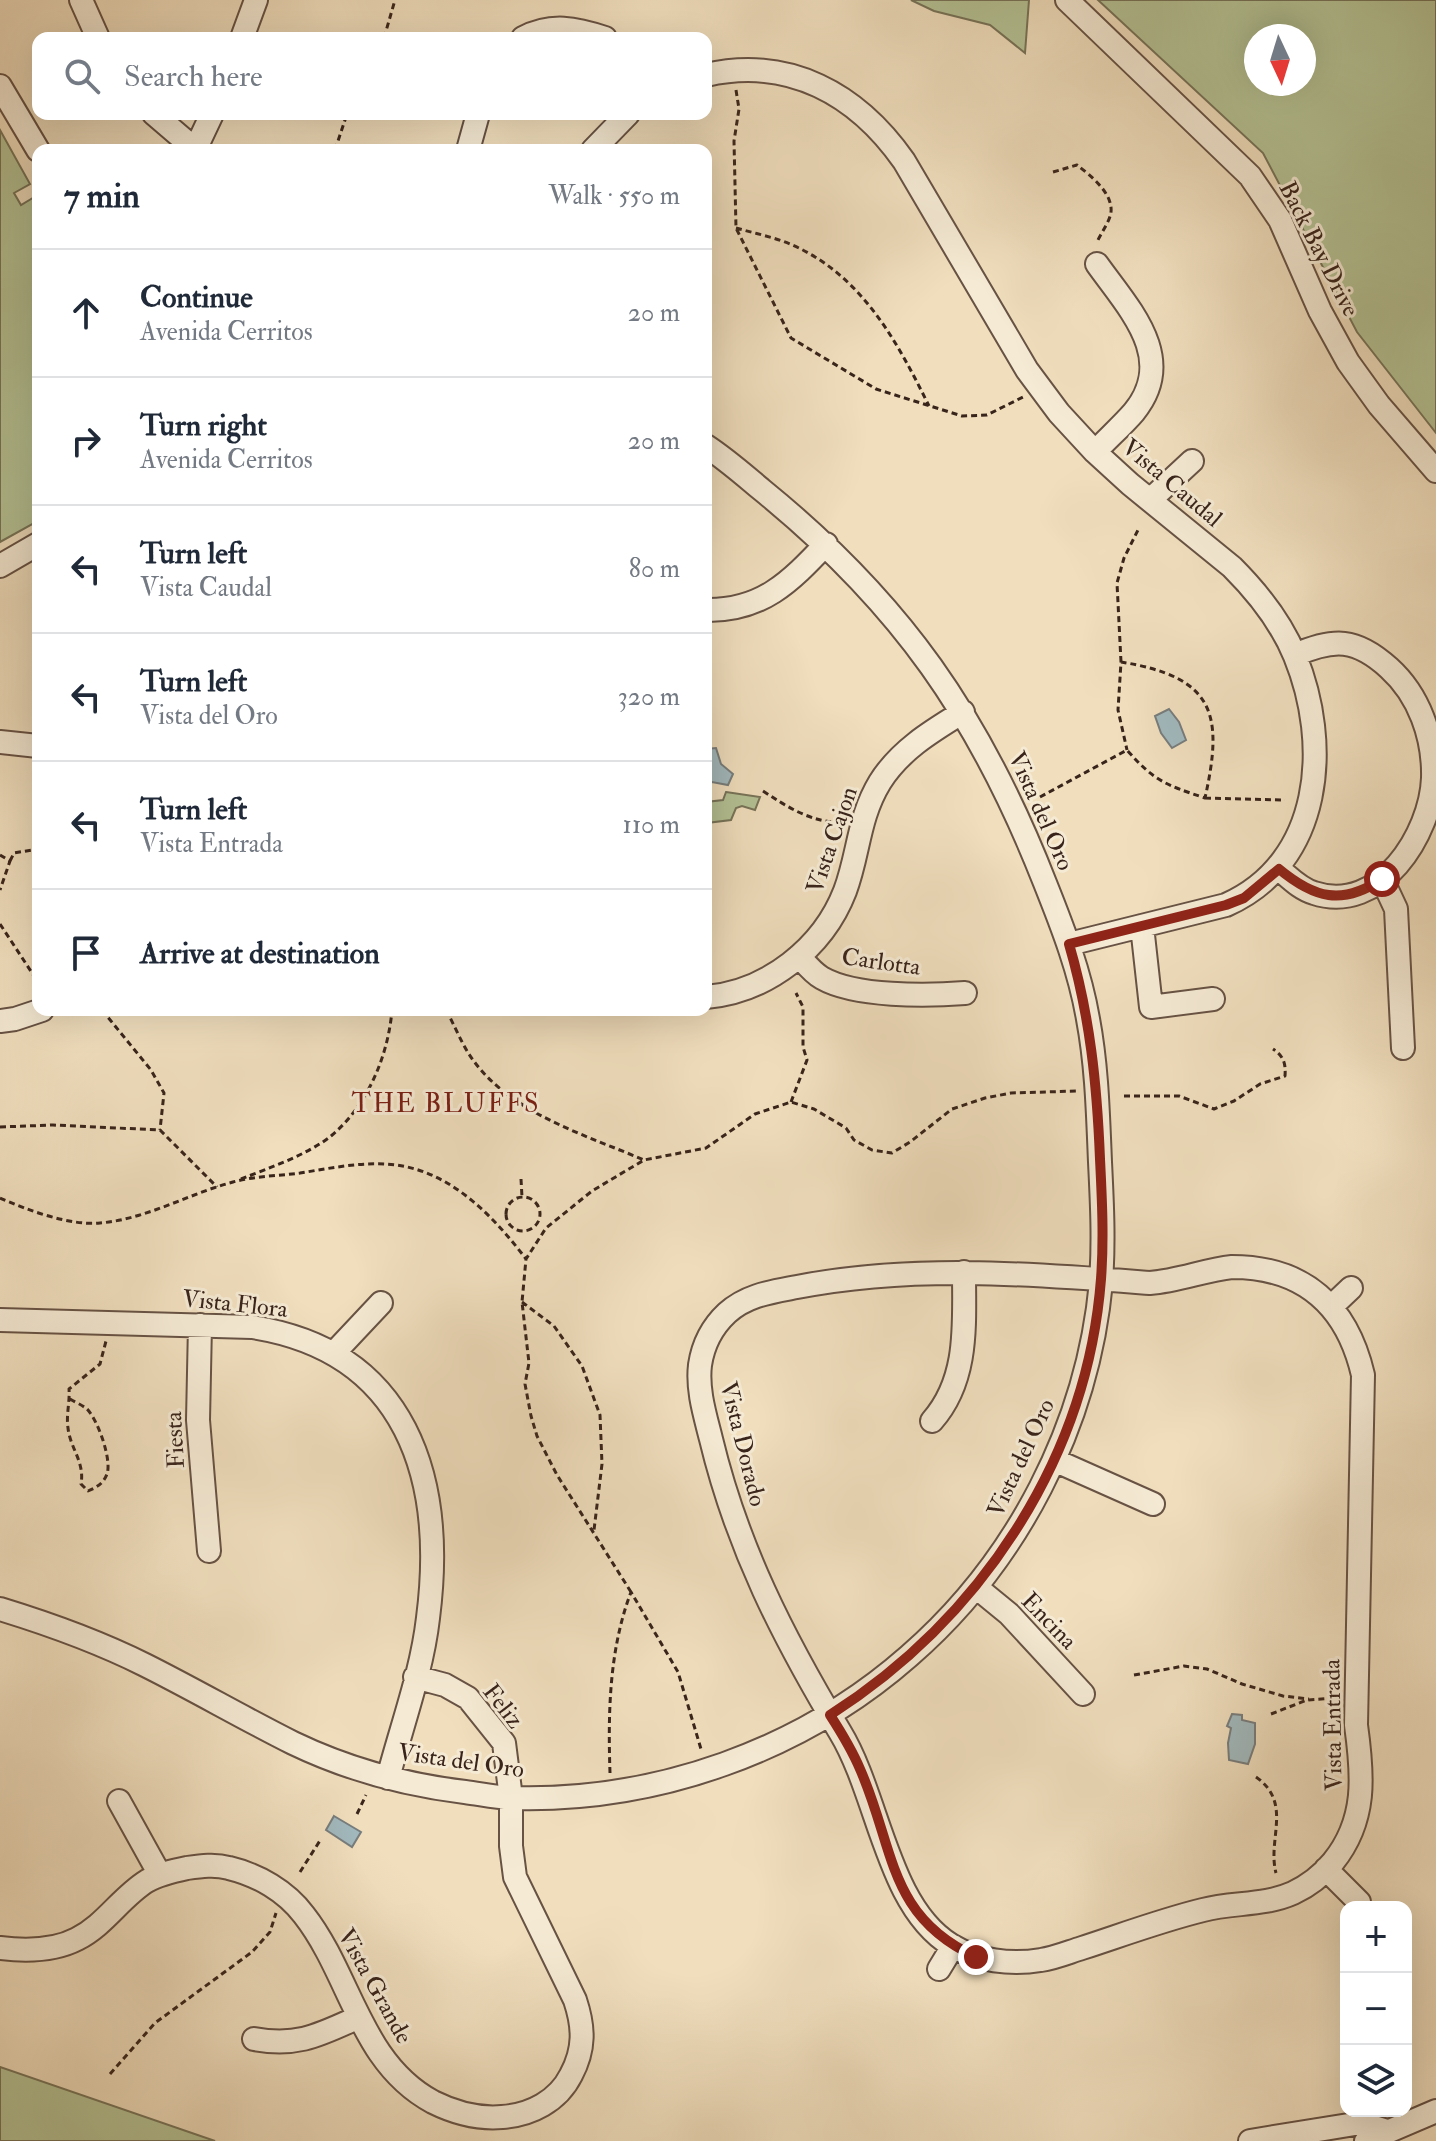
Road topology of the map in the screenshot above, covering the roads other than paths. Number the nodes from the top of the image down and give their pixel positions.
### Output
1 (81, 0) edge
2 (256, 0) edge
3 (1067, 0) edge
4 (95, 32) edge
5 (244, 32) edge
6 (535, 32) edge
7 (589, 32) edge
8 (712, 74) edge
9 (0, 86) edge
10 (161, 120) edge
11 (209, 120) edge
12 (476, 120) edge
13 (622, 120) edge
14 (34, 144) edge
15 (188, 144) edge
16 (198, 144) edge
17 (470, 144) edge
18 (599, 144) edge
19 (1097, 253) road end
20 (712, 451) edge
21 (1095, 452) junction
22 (1192, 461) dead end
23 (1436, 471) edge
24 (1150, 500) junction
25 (826, 544) junction
26 (32, 547) edge
27 (0, 566) edge
28 (712, 609) edge
29 (1295, 655) junction
30 (963, 712) junction
31 (0, 742) edge
32 (32, 745) edge
33 (1279, 869) junction
34 (1382, 879) junction
35 (1142, 926) junction
36 (1069, 944) junction
37 (799, 956) junction
38 (965, 993) dead end
39 (712, 996) edge
40 (1213, 999) dead end
41 (32, 1013) edge
42 (0, 1021) edge
43 (1403, 1048) dead end
44 (964, 1272) junction
45 (1101, 1280) junction
46 (1351, 1288) dead end
47 (381, 1303) dead end
48 (1331, 1307) junction
49 (0, 1320) edge
50 (200, 1325) junction
51 (334, 1353) junction
52 (932, 1421) dead end
53 (1054, 1460) junction
54 (1153, 1504) dead end
55 (209, 1551) dead end
56 (976, 1587) junction
57 (0, 1609) edge
58 (415, 1677) junction
59 (1083, 1694) dead end
60 (830, 1715) junction
61 (388, 1778) junction
62 (511, 1798) junction
63 (119, 1801) dead end
64 (1326, 1869) junction
65 (160, 1875) junction
66 (1358, 1901) edge
67 (953, 1946) junction
68 (0, 1948) edge
69 (939, 1969) dead end
70 (359, 2017) junction
71 (254, 2039) dead end
72 (1436, 2111) edge
73 (1387, 2131) junction
74 (1250, 2141) edge
75 (1366, 2141) edge

1 - 4 street
2 - 5 street
3 - 23 street, Back Bay Drive
6 - 7 street
8 - 21 street, Vista Caudal
9 - 14 street
10 - 15 street
11 - 16 street
12 - 17 street
13 - 18 street
19 - 21 street
20 - 25 street, Vista del Oro
21 - 24 street, Vista Caudal
22 - 24 street
24 - 29 street, Vista Caudal
25 - 28 street
25 - 30 street, Vista del Oro
26 - 27 street
29 - 33 street, Vista Caudal
29 - 34 street
30 - 36 street, Vista del Oro
30 - 37 street, Vista Cajon
31 - 32 street
33 - 34 street
33 - 35 street, Vista Caudal
34 - 43 street
35 - 36 street, Vista Caudal
35 - 40 street
36 - 45 street, Vista del Oro
37 - 38 street, Carlotta
37 - 39 street, Vista Cajon
41 - 42 street
44 - 45 street, Vista Dorado
44 - 52 street
44 - 60 street, Vista Dorado
45 - 48 street, Vista Entrada
45 - 53 street, Vista del Oro
46 - 48 street
47 - 51 street
48 - 64 street, Vista Entrada
49 - 50 street, Vista Flora
50 - 51 street, Vista Flora
50 - 55 street, Fiesta
51 - 58 street, Vista Flora
53 - 54 street
53 - 56 street, Vista del Oro
56 - 59 street, Encina
56 - 60 street, Vista del Oro
57 - 61 street, Vista del Oro
58 - 61 street, Vista Flora
58 - 62 street, Feliz
60 - 62 street, Vista del Oro
60 - 67 street, Vista Entrada
61 - 62 street, Vista del Oro
62 - 70 street, Vista Grande
63 - 65 street
64 - 66 street
64 - 67 street, Vista Entrada
65 - 68 street, Vista Grande
65 - 70 street, Vista Grande
67 - 69 street
70 - 71 street
72 - 73 street
73 - 74 street
73 - 75 street

